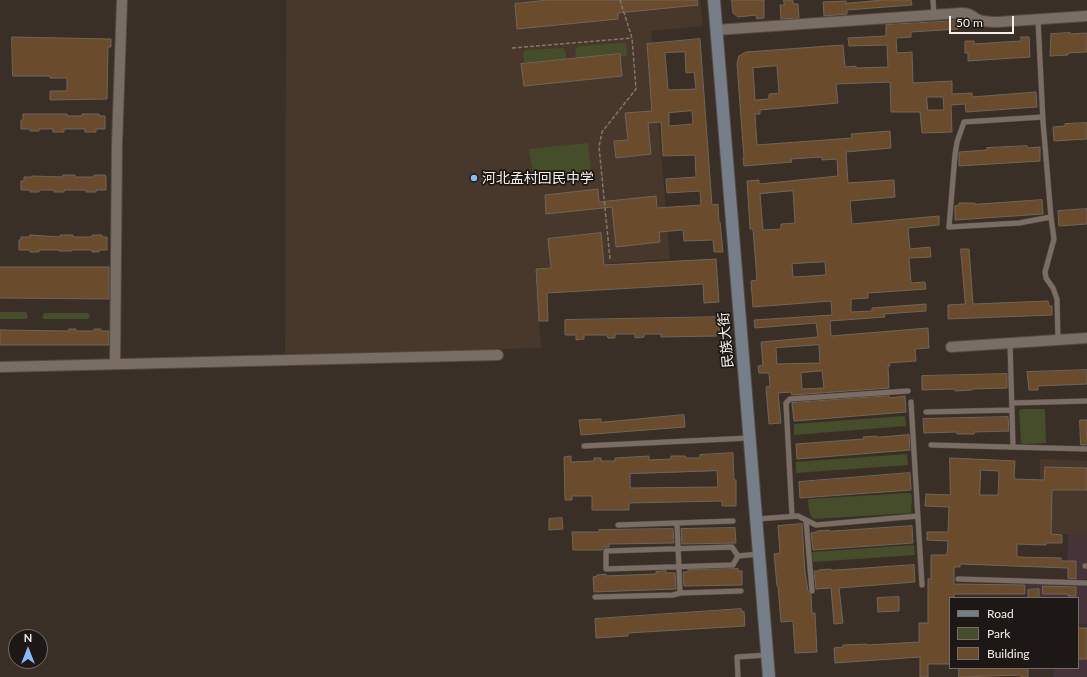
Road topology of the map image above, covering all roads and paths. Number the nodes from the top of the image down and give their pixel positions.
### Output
1 (122, 0) edge
2 (620, 0) edge
3 (714, 0) edge
4 (933, 0) edge
5 (934, 15) junction
6 (1087, 16) edge
7 (1038, 19) junction
8 (716, 30) junction
9 (632, 38) junction
10 (512, 48) dead end
11 (1043, 117) junction
12 (1051, 217) junction
13 (610, 259) dead end
14 (1087, 338) edge
15 (1058, 340) junction
16 (1010, 343) junction
17 (951, 347) dead end
18 (498, 355) dead end
19 (115, 364) junction
20 (0, 367) edge
21 (908, 391) dead end
22 (1087, 401) edge
23 (911, 402) dead end
24 (1012, 404) junction
25 (1012, 410) junction
26 (926, 412) dead end
27 (750, 438) junction
28 (931, 445) dead end
29 (584, 446) dead end
30 (1013, 447) junction
31 (1087, 449) edge
32 (792, 516) junction
33 (918, 516) junction
34 (756, 519) junction
35 (806, 520) junction
36 (733, 521) dead end
37 (677, 523) junction
38 (618, 525) dead end
39 (678, 549) junction
40 (759, 554) junction
41 (738, 556) junction
42 (679, 567) junction
43 (958, 578) dead end
44 (1087, 582) edge
45 (922, 586) dead end
46 (740, 591) dead end
47 (812, 591) dead end
48 (680, 593) junction
49 (595, 597) dead end
50 (767, 655) junction
51 (738, 677) edge
52 (769, 677) edge

1 - 19 street
2 - 9 path
3 - 8 main road, 民族大街
4 - 5 lane
5 - 7 street
5 - 8 street
6 - 7 street
7 - 11 lane
8 - 27 main road, 民族大街
9 - 10 path
9 - 13 path
11 - 12 lane
11 - 12 lane
12 - 15 lane
14 - 15 street
15 - 16 street
16 - 17 street
16 - 24 lane
18 - 19 street
19 - 20 street
21 - 32 lane
22 - 24 lane
23 - 33 lane
24 - 25 lane
25 - 26 lane
25 - 30 lane
27 - 29 lane
27 - 34 main road, 民族大街
28 - 30 lane
30 - 31 lane
32 - 34 lane
32 - 35 lane
33 - 35 lane
33 - 45 lane
34 - 40 main road, 民族大街
35 - 47 lane
36 - 37 lane
37 - 38 lane
37 - 39 lane
39 - 41 lane
39 - 42 lane
39 - 42 lane
40 - 41 lane
40 - 50 main road, 民族大街
41 - 42 lane
42 - 48 lane
43 - 44 lane
46 - 48 lane
48 - 49 lane
50 - 51 lane
50 - 52 main road, 民族大街

